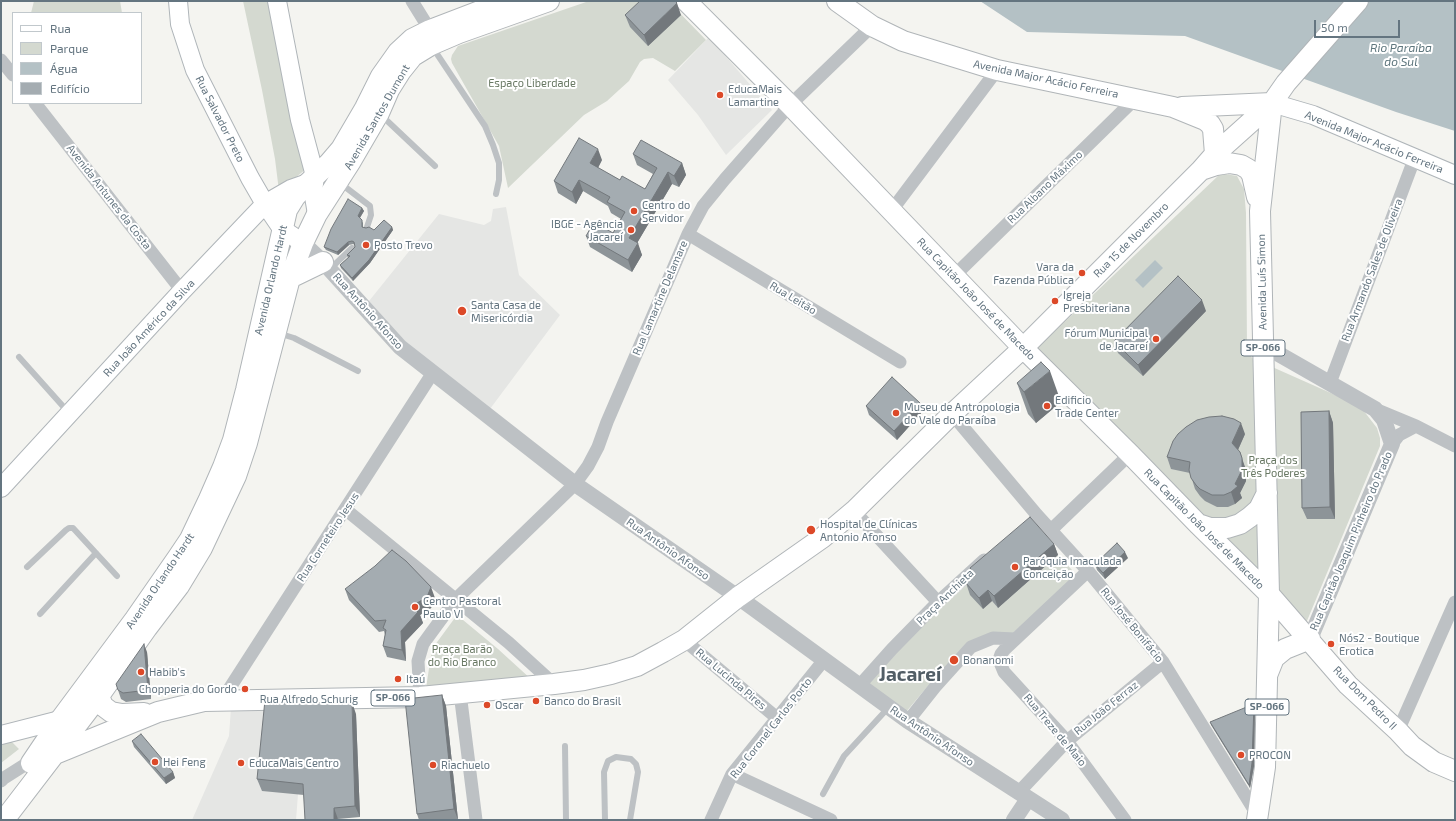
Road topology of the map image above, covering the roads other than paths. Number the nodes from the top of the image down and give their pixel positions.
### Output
1 (178, 1) edge
2 (277, 1) edge
3 (412, 1) edge
4 (506, 1) edge
5 (550, 1) edge
6 (687, 1) edge
7 (837, 1) edge
8 (1358, 1) edge
9 (872, 26) junction
10 (431, 37) junction
11 (1, 60) edge
12 (997, 70) junction
13 (12, 74) edge
14 (1136, 98) junction
15 (1272, 103) junction
16 (36, 104) edge
17 (790, 105) junction
18 (1173, 107) junction
19 (379, 113) junction
20 (1215, 154) junction
21 (1415, 157) junction
22 (435, 166) dead end
23 (1201, 170) junction
24 (1455, 175) edge
25 (312, 180) junction
26 (338, 181) junction
27 (496, 194) dead end
28 (265, 204) junction
29 (892, 210) junction
30 (1260, 211) junction
31 (317, 214) junction
32 (367, 227) edge
33 (282, 229) junction
34 (688, 234) junction
35 (303, 243) junction
36 (352, 248) edge
37 (326, 265) junction
38 (954, 276) junction
39 (290, 278) junction
40 (182, 291) junction
41 (276, 332) junction
42 (1263, 346) junction
43 (1023, 348) junction
44 (19, 357) dead end
45 (900, 362) dead end
46 (358, 371) dead end
47 (432, 374) junction
48 (1330, 383) junction
49 (1375, 409) junction
50 (70, 414) junction
51 (952, 414) junction
52 (1416, 426) junction
53 (1392, 444) junction
54 (1455, 446) edge
55 (1130, 454) junction
56 (574, 484) junction
57 (1, 488) edge
58 (1267, 493) junction
59 (345, 509) junction
60 (854, 512) junction
61 (1037, 515) junction
62 (1198, 524) junction
63 (1025, 525) edge
64 (1050, 530) junction
65 (995, 551) edge
66 (96, 552) junction
67 (27, 567) dead end
68 (1088, 571) junction
69 (117, 576) dead end
70 (1269, 594) junction
71 (738, 597) junction
72 (456, 599) junction
73 (938, 602) junction
74 (1454, 606) edge
75 (40, 614) dead end
76 (1015, 639) junction
77 (1310, 639) junction
78 (684, 640) junction
79 (824, 660) junction
80 (1163, 662) junction
81 (1268, 675) junction
82 (554, 684) junction
83 (859, 686) junction
84 (460, 693) junction
85 (99, 696) junction
86 (420, 697) junction
87 (222, 700) junction
88 (889, 707) junction
89 (158, 712) junction
90 (83, 718) junction
91 (777, 718) junction
92 (60, 720) junction
93 (908, 721) junction
94 (1398, 731) junction
95 (1, 735) edge
96 (1067, 741) junction
97 (565, 746) dead end
98 (55, 754) junction
99 (34, 759) junction
100 (1455, 771) edge
101 (732, 774) junction
102 (1, 781) edge
103 (822, 794) dead end
104 (1023, 796) junction
105 (1, 801) edge
106 (1257, 818) edge
107 (4, 820) edge
108 (476, 820) edge
109 (566, 820) edge
110 (605, 820) edge
111 (630, 820) edge
112 (711, 820) edge
113 (831, 820) edge
114 (1014, 820) edge
115 (1062, 820) edge
116 (1125, 820) edge

1 - 28 main road, Rua Salvador Preto
2 - 25 main road
3 - 10 street
4 - 10 main road, Avenida Santos Dumont
5 - 10 main road, Avenida Santos Dumont
6 - 17 main road, Rua Capitão João José de Macedo
7 - 9 main road, Avenida Major Acácio Ferreira
8 - 15 main road, SP-066
9 - 12 main road, Avenida Major Acácio Ferreira
9 - 17 street, Rua Lamartine Delamare
10 - 19 main road, Avenida Santos Dumont
10 - 25 main road, Avenida Santos Dumont
10 - 27 lane
11 - 13 street
12 - 14 main road, Avenida Major Acácio Ferreira
12 - 29 street
14 - 18 main road, Avenida Major Acácio Ferreira
14 - 38 street, Rua Albano Máximo
15 - 18 main road, Avenida Major Acácio Ferreira
15 - 20 main road, Rua 15 de Novembro / SP-066
15 - 21 main road, Avenida Major Acácio Ferreira
15 - 30 main road, Avenida Luís Simon / SP-066
16 - 40 street, Avenida Antunes da Costa
17 - 29 main road, Rua Capitão João José de Macedo
17 - 34 street, Rua Lamartine Delamare
18 - 20 main road, Avenida Major Acácio Ferreira
19 - 22 lane
19 - 26 main road, Avenida Santos Dumont
20 - 23 main road, Rua 15 de Novembro / SP-066
21 - 24 main road, Avenida Major Acácio Ferreira
21 - 48 street, Rua Armando Sales de Oliveira
23 - 30 main road
23 - 43 main road, Rua 15 de Novembro / SP-066
25 - 28 main road, Rua João Américo da Silva
25 - 31 main road
25 - 33 main road, Avenida Orlando Hardt
26 - 31 main road, Avenida Santos Dumont
26 - 32 lane
28 - 33 main road, Rua Salvador Preto
28 - 40 main road, Rua João Américo da Silva
29 - 38 main road, Rua Capitão João José de Macedo
30 - 42 main road, Avenida Luís Simon / SP-066
31 - 35 main road, Avenida Santos Dumont
33 - 35 main road
33 - 92 main road, Avenida Orlando Hardt
34 - 45 street, Rua Leitão
34 - 56 street, Rua Lamartine Delamare
35 - 37 street, Rua Antônio Afonso
35 - 39 main road, Avenida Orlando Hardt
36 - 37 lane
37 - 39 main road
37 - 47 street, Rua Antônio Afonso
38 - 43 main road, Rua Capitão João José de Macedo
39 - 41 main road, Avenida Orlando Hardt
40 - 50 main road, Rua João Américo da Silva
41 - 46 lane
41 - 85 main road, Avenida Orlando Hardt
42 - 48 street
42 - 58 main road, Avenida Luís Simon / SP-066
43 - 51 main road, Rua 15 de Novembro / SP-066
43 - 55 main road, Rua Capitão João José de Macedo
44 - 50 lane
47 - 56 street, Rua Antônio Afonso
47 - 59 street, Rua Corneteiro Jesus
48 - 49 street
49 - 52 street
49 - 53 street, Rua Capitão Joaquim Pinheiro do Prado
50 - 57 main road, Rua João Américo da Silva
51 - 60 main road, Rua 15 de Novembro / SP-066
51 - 61 street, Rua José Bonifácio
52 - 53 street, Rua Capitão Joaquim Pinheiro do Prado
52 - 54 street
53 - 77 street, Rua Capitão Joaquim Pinheiro do Prado
55 - 62 main road, Rua Capitão João José de Macedo
55 - 64 street
56 - 71 street, Rua Antônio Afonso
56 - 72 street, Rua Lamartine Delamare
58 - 62 main road
58 - 70 main road, Avenida Luís Simon / SP-066
59 - 72 street
59 - 87 street, Rua Corneteiro Jesus
60 - 71 main road, Rua 15 de Novembro / SP-066
60 - 73 street
61 - 63 street
61 - 64 street, Rua José Bonifácio
62 - 70 main road, Rua Capitão João José de Macedo
64 - 68 street, Rua José Bonifácio
65 - 73 street, Praça Anchieta
66 - 67 lane
66 - 69 lane
66 - 75 lane
68 - 76 street
68 - 80 street, Rua José Bonifácio
70 - 77 main road, Rua Dom Pedro II
70 - 81 main road, Avenida Luís Simon / SP-066
71 - 78 main road, Rua Alfredo Schurig / SP-066
71 - 79 street, Rua Antônio Afonso
72 - 82 street
72 - 86 street
73 - 83 street, Praça Anchieta
74 - 94 street
76 - 93 street
76 - 96 street, Rua Treze de Maio
77 - 81 main road
77 - 94 main road, Rua Dom Pedro II
78 - 82 main road, Rua Alfredo Schurig / SP-066
78 - 91 street, Rua Lucinda Pires
79 - 83 street, Rua Antônio Afonso
79 - 91 street, Rua Coronel Carlos Porto
80 - 96 street, Rua João Ferraz
80 - 106 street, Rua José Bonifácio
81 - 106 main road, Avenida Luís Simon / SP-066
82 - 84 main road, Rua Alfredo Schurig / SP-066
83 - 88 street, Rua Antônio Afonso
84 - 86 main road, Rua Alfredo Schurig / SP-066
84 - 108 street
85 - 89 main road
85 - 90 main road, Avenida Orlando Hardt
86 - 87 main road, Rua Alfredo Schurig / SP-066
87 - 89 main road, Rua Alfredo Schurig / SP-066
88 - 93 street, Rua Antônio Afonso
88 - 103 lane
89 - 98 main road, Rua Alfredo Schurig / SP-066
90 - 92 main road
90 - 98 main road, Avenida Orlando Hardt
91 - 101 street, Rua Coronel Carlos Porto
92 - 95 main road
92 - 99 main road, Avenida Orlando Hardt
93 - 104 street, Rua Antônio Afonso
94 - 100 main road, Rua Dom Pedro II
96 - 104 street, Rua João Ferraz
96 - 116 street, Rua Treze de Maio
97 - 109 lane
98 - 99 main road, Rua Alfredo Schurig / SP-066
98 - 107 main road, Avenida Orlando Hardt
99 - 102 street
99 - 105 main road, Avenida Orlando Hardt
101 - 112 street, Rua Coronel Carlos Porto
101 - 113 street
104 - 114 street
104 - 115 street, Rua Antônio Afonso
110 - 111 lane

